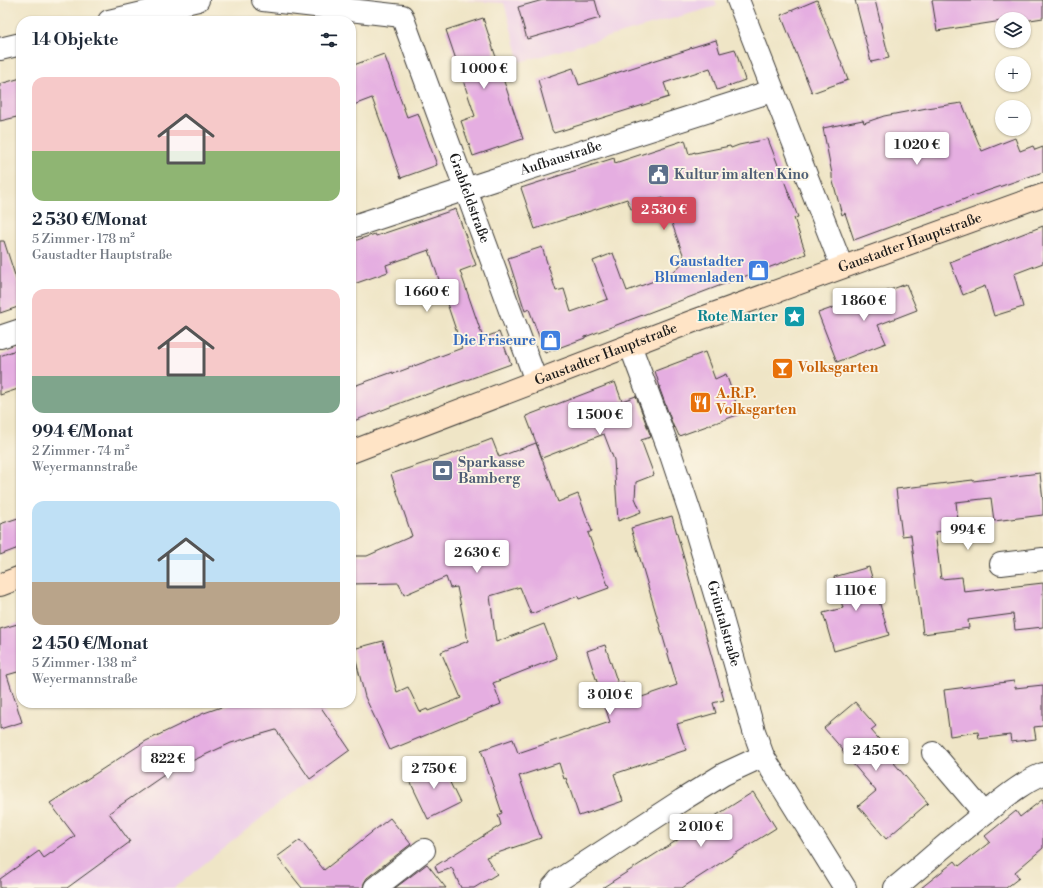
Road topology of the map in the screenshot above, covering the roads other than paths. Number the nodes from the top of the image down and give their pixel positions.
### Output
1 (198, 0) edge
2 (263, 0) edge
3 (738, 0) edge
4 (130, 16) edge
5 (16, 45) edge
6 (0, 49) edge
7 (772, 91) junction
8 (465, 189) junction
9 (1043, 195) edge
10 (356, 225) edge
11 (842, 267) junction
12 (16, 332) edge
13 (0, 337) edge
14 (630, 345) junction
15 (536, 381) junction
16 (356, 450) edge
17 (1043, 559) edge
18 (1001, 564) dead end
19 (16, 579) edge
20 (0, 585) edge
21 (933, 753) dead end
22 (764, 756) junction
23 (1043, 774) edge
24 (984, 814) junction
25 (424, 850) dead end
26 (375, 888) edge
27 (552, 888) edge
28 (845, 888) edge
29 (895, 888) edge

1 - 4 street
2 - 8 street, Grabfeldstraße
3 - 7 street
5 - 6 street
7 - 8 street, Aufbaustraße
7 - 11 street
8 - 10 street, Aufbaustraße
8 - 15 street, Grabfeldstraße
9 - 11 street, Gaustadter Hauptstraße
11 - 14 street, Gaustadter Hauptstraße
12 - 13 street
14 - 15 street, Gaustadter Hauptstraße
14 - 22 street, Grüntalstraße
15 - 16 street, Gaustadter Hauptstraße
17 - 18 street
19 - 20 street
21 - 24 street
22 - 27 street
22 - 28 street, Grüntalstraße
23 - 24 street
24 - 29 street
25 - 26 street

